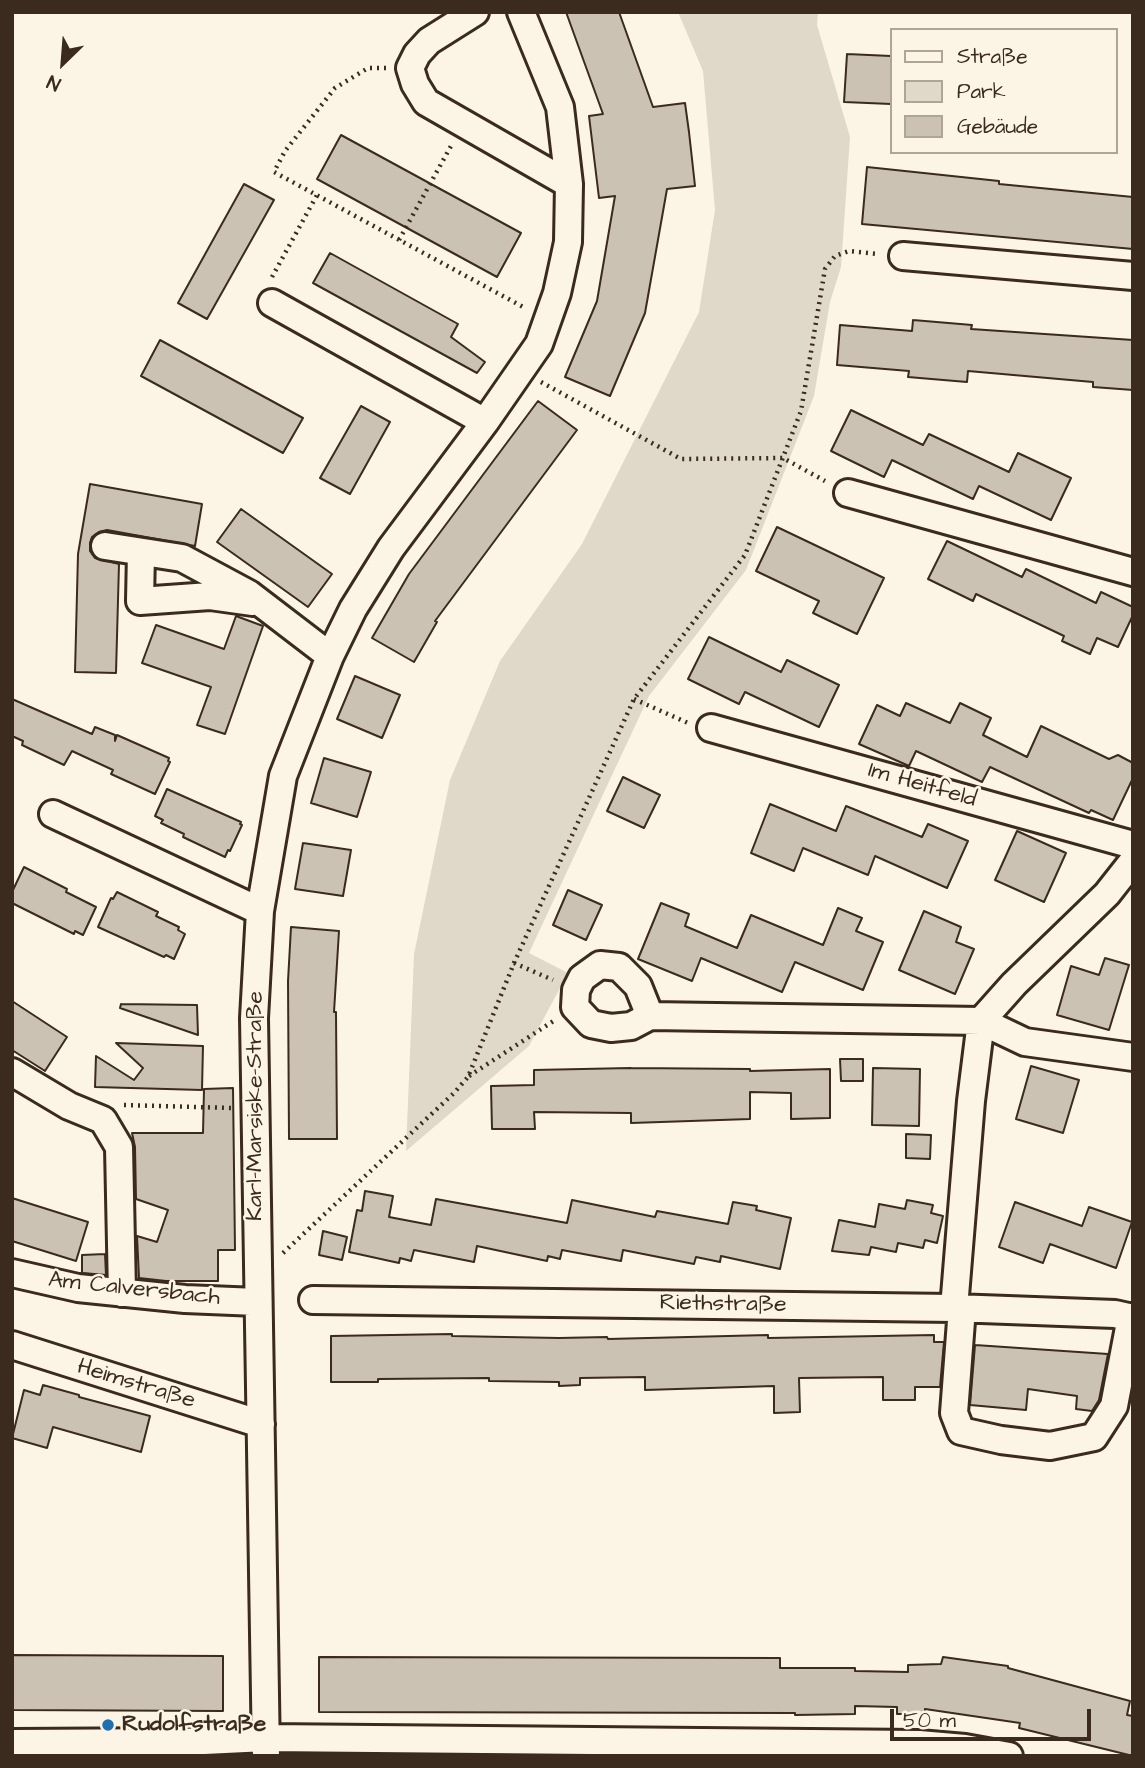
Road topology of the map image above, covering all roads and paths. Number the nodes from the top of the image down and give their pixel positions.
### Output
1 (475, 12) edge
2 (521, 12) edge
3 (410, 68) junction
4 (463, 124) junction
5 (569, 184) junction
6 (317, 195) junction
7 (399, 240) junction
8 (903, 256) joint
9 (1133, 276) edge
10 (271, 303) joint
11 (547, 321) junction
12 (520, 371) junction
13 (485, 422) junction
14 (783, 458) junction
15 (848, 493) joint
16 (105, 546) dead end
17 (141, 552) junction
18 (1133, 572) edge
19 (260, 603) junction
20 (330, 656) junction
21 (634, 699) junction
22 (711, 728) joint
23 (53, 814) dead end
24 (1133, 845) edge
25 (1133, 860) edge
26 (260, 911) junction
27 (514, 963) junction
28 (576, 998) junction
29 (650, 1016) junction
30 (981, 1021) junction
31 (1133, 1057) edge
32 (12, 1072) edge
33 (468, 1077) junction
34 (223, 1108) dead end
35 (103, 1120) junction
36 (12, 1273) edge
37 (257, 1289) junction
38 (122, 1293) junction
39 (313, 1300) dead end
40 (958, 1308) junction
41 (1132, 1318) edge
42 (12, 1345) edge
43 (261, 1424) junction
44 (12, 1743) edge
45 (266, 1747) edge
46 (1009, 1756) edge

1 - 3 street
2 - 5 street, Karl-Marsiske-Straße
3 - 4 street
3 - 6 path
4 - 5 street
4 - 7 path
5 - 11 street, Karl-Marsiske-Straße
6 - 7 path
6 - 10 path
7 - 11 path
8 - 9 street
8 - 14 path
10 - 13 street
11 - 12 street, Karl-Marsiske-Straße
12 - 13 street, Karl-Marsiske-Straße
12 - 14 path
13 - 20 street, Karl-Marsiske-Straße
14 - 15 path
14 - 21 path
15 - 18 street
16 - 17 street
17 - 19 street
17 - 19 street
19 - 20 street
20 - 26 street, Karl-Marsiske-Straße
21 - 22 path
21 - 27 path
22 - 24 street, Im Heitfeld
23 - 26 street
25 - 30 street
26 - 37 street, Karl-Marsiske-Straße
27 - 28 path
27 - 33 path
28 - 29 street
28 - 29 street
28 - 33 path
29 - 30 street
30 - 31 street
30 - 40 street
32 - 35 street
33 - 37 path
34 - 35 path
35 - 38 street
36 - 38 street, Am Calversbach
37 - 38 street, Am Calversbach
37 - 43 street
39 - 40 street, Riethstraße
40 - 41 street, Riethstraße
40 - 41 street
42 - 43 street, Heimstraße
43 - 45 street
44 - 45 street
45 - 46 street

